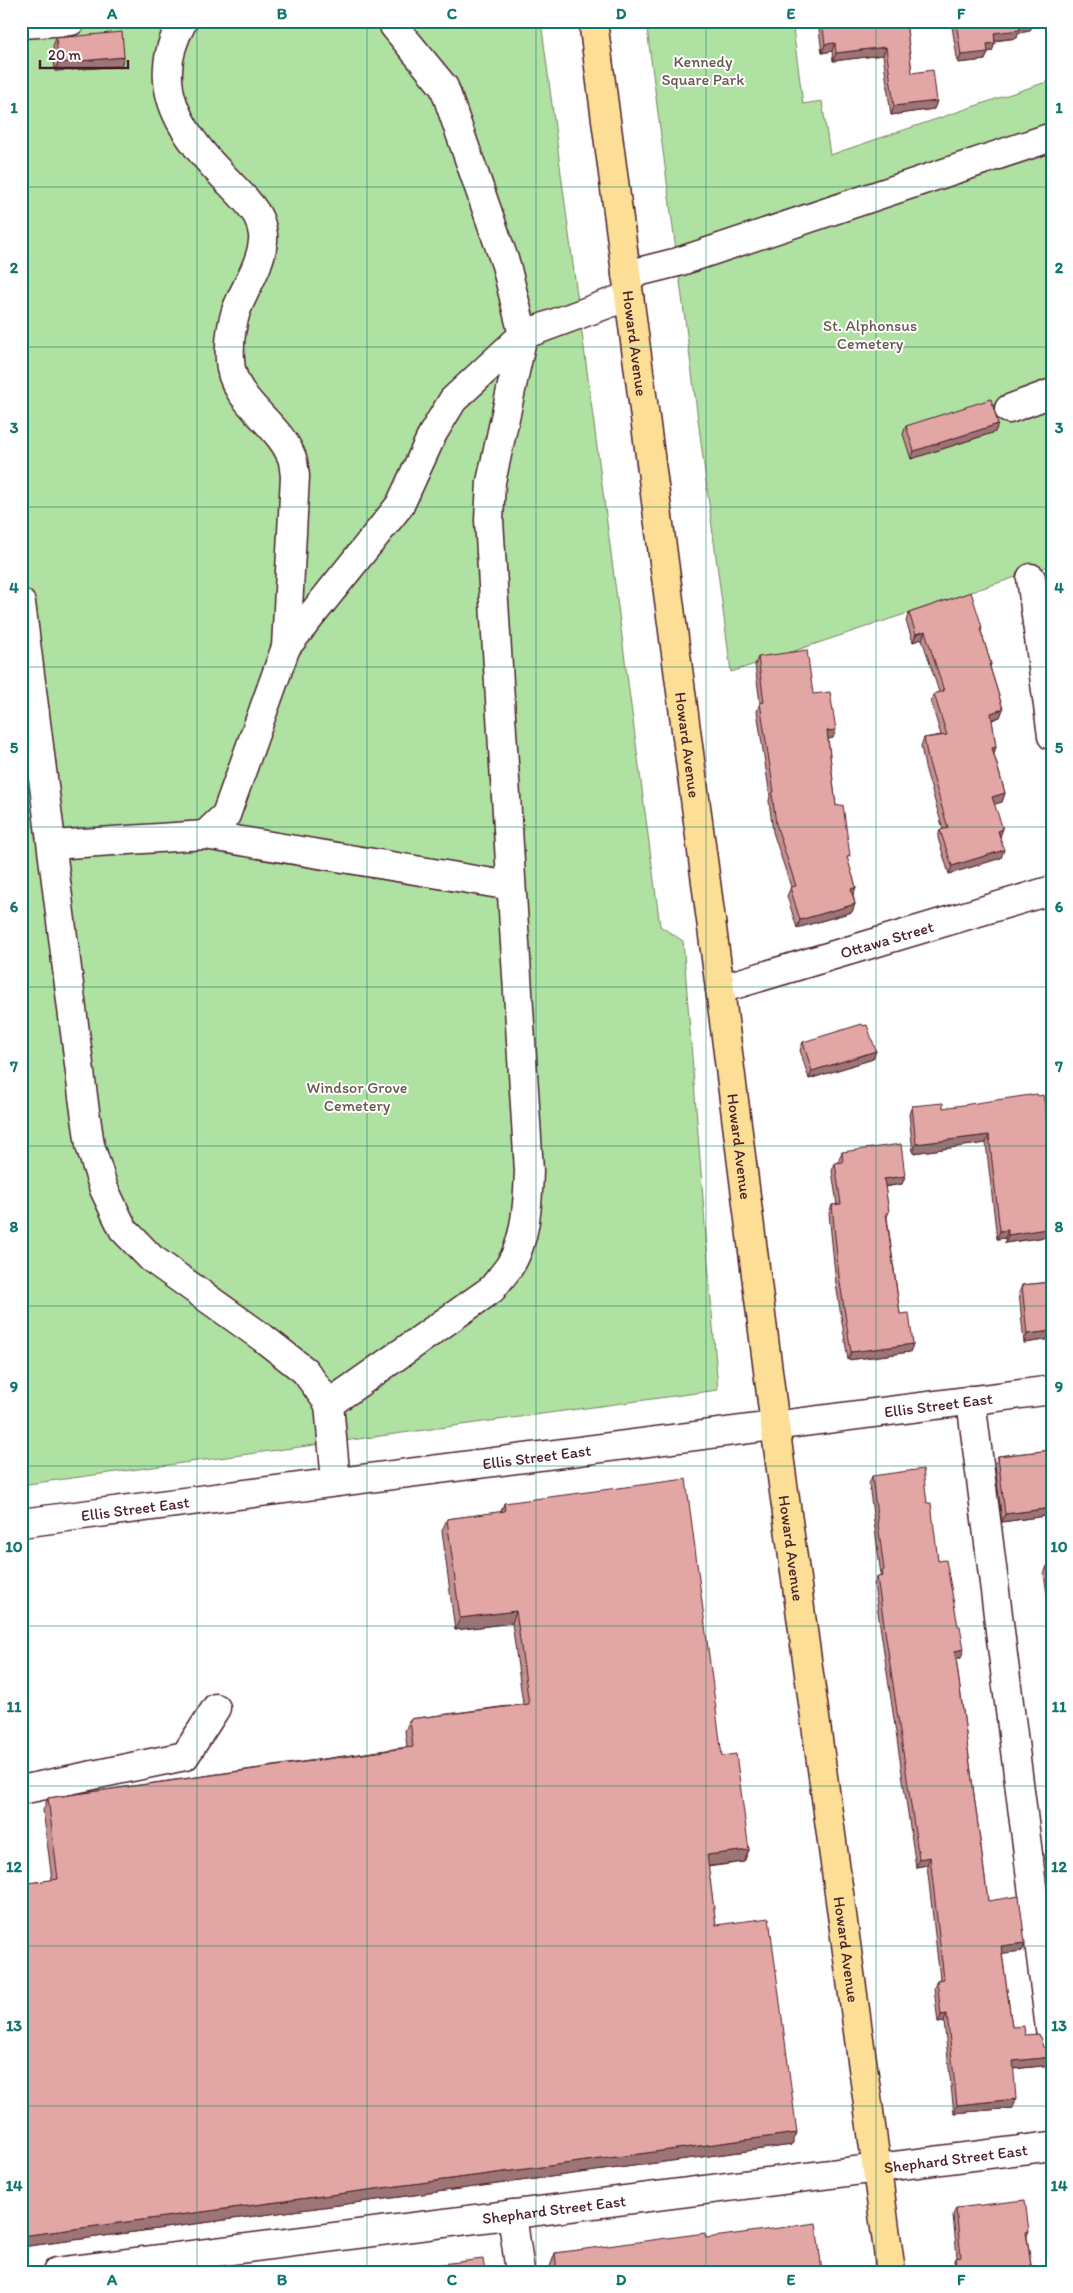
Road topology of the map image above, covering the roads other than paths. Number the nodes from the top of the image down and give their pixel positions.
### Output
1 (71, 21) edge
2 (183, 21) edge
3 (393, 21) edge
4 (592, 21) edge
5 (21, 24) edge
6 (1052, 137) edge
7 (627, 286) junction
8 (523, 335) junction
9 (1052, 393) edge
10 (1009, 408) dead end
11 (1031, 578) dead end
12 (21, 603) edge
13 (286, 646) junction
14 (1052, 736) edge
15 (205, 835) junction
16 (52, 845) junction
17 (512, 886) junction
18 (1052, 890) edge
19 (720, 989) junction
20 (1052, 1390) edge
21 (971, 1400) junction
22 (329, 1404) junction
23 (775, 1426) junction
24 (336, 1482) junction
25 (21, 1523) edge
26 (216, 1708) dead end
27 (21, 1790) edge
28 (1052, 2045) edge
29 (1052, 2146) edge
30 (877, 2167) junction
31 (512, 2214) junction
32 (71, 2271) edge
33 (520, 2272) edge
34 (891, 2272) edge

1 - 5 street
2 - 13 street
3 - 8 street
4 - 7 main road, Howard Avenue
6 - 7 street
7 - 8 street
7 - 19 main road, Howard Avenue
8 - 13 street
8 - 17 street
9 - 10 street
11 - 14 street
12 - 16 street
13 - 15 street
15 - 16 street
15 - 17 street
16 - 22 street
17 - 22 street
18 - 19 street, Ottawa Street
19 - 23 main road, Howard Avenue
20 - 21 street, Ellis Street East
21 - 23 street, Ellis Street East
21 - 28 street
22 - 24 street
23 - 24 street, Ellis Street East
23 - 30 main road, Howard Avenue
24 - 25 street, Ellis Street East
26 - 27 street
29 - 30 street, Shephard Street East
30 - 31 street, Shephard Street East
30 - 34 main road, Howard Avenue
31 - 32 street, Shephard Street East
31 - 33 street

